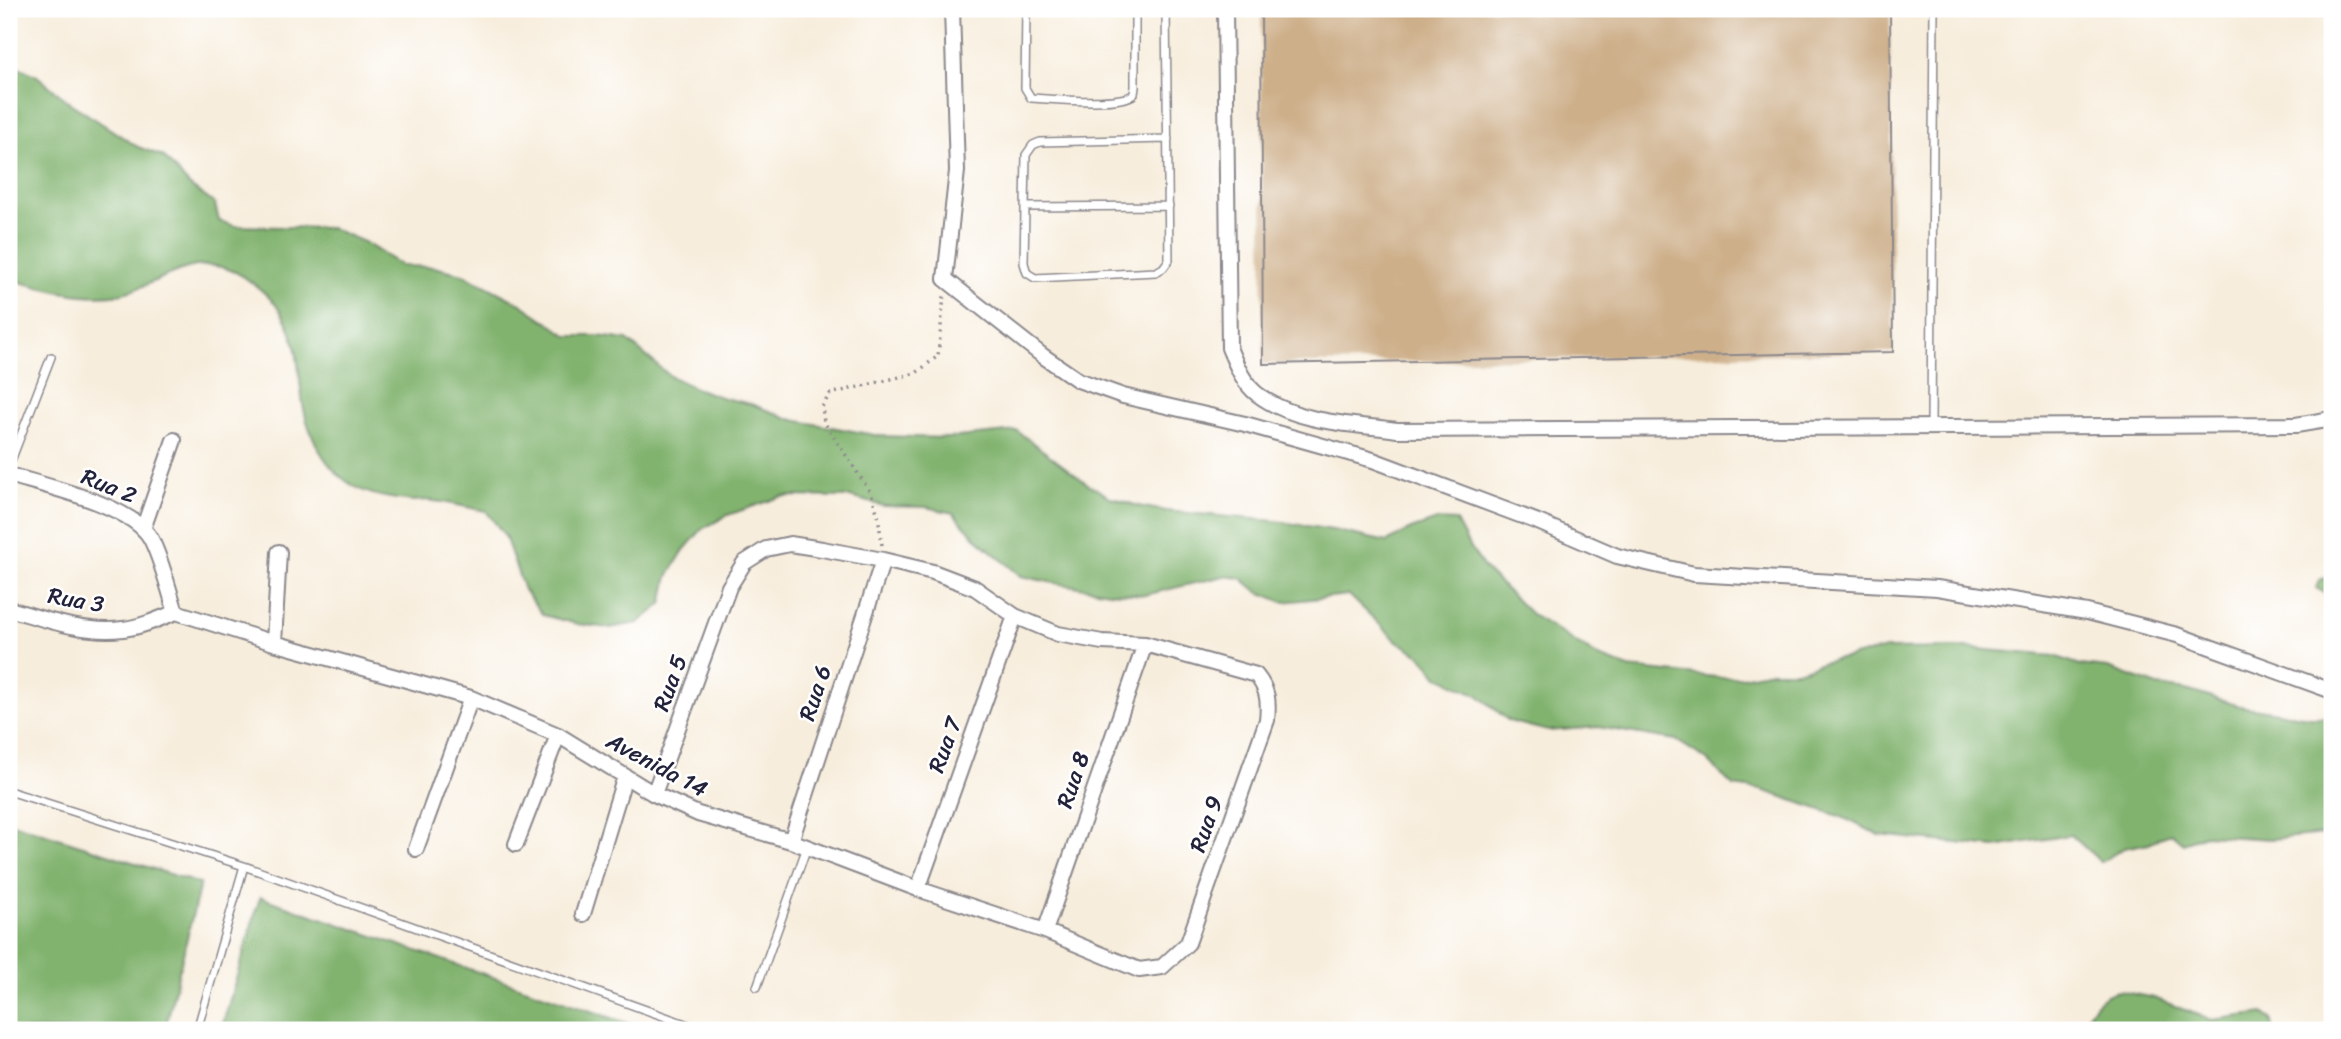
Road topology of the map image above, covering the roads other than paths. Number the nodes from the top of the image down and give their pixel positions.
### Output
1 (952, 9) edge
2 (1026, 9) edge
3 (1135, 9) edge
4 (1166, 9) edge
5 (1225, 9) edge
6 (1934, 9) edge
7 (1168, 139) junction
8 (1168, 206) junction
9 (1025, 207) junction
10 (51, 357) dead end
11 (2332, 419) edge
12 (1931, 427) junction
13 (174, 440) dead end
14 (9, 466) edge
15 (9, 475) edge
16 (143, 529) junction
17 (279, 552) dead end
18 (883, 560) junction
19 (9, 608) edge
20 (176, 612) junction
21 (1015, 616) junction
22 (274, 643) junction
23 (1145, 644) junction
24 (2332, 691) edge
25 (471, 698) junction
26 (1267, 720) joint
27 (558, 735) junction
28 (625, 776) junction
29 (9, 791) edge
30 (654, 794) junction
31 (791, 841) junction
32 (516, 844) dead end
33 (807, 847) junction
34 (416, 849) dead end
35 (244, 866) junction
36 (918, 889) junction
37 (583, 914) dead end
38 (1045, 931) junction
39 (1188, 943) joint
40 (757, 987) dead end
41 (197, 1030) edge
42 (702, 1030) edge

1 - 24 street
2 - 3 lane
4 - 7 lane
5 - 12 street
6 - 12 lane
7 - 8 lane
7 - 9 lane
8 - 9 lane
8 - 9 lane
10 - 14 lane
11 - 12 street
13 - 16 street
15 - 16 street, Rua 2
16 - 20 street, Rua 2
17 - 22 street
18 - 21 street, Rua 5
18 - 30 street, Rua 5
18 - 31 street, Rua 6
19 - 20 street, Rua 3
20 - 22 street, Avenida 14
21 - 23 street, Rua 5
21 - 36 street, Rua 7
22 - 25 street, Avenida 14
23 - 26 street, Rua 5
23 - 38 street, Rua 8
25 - 27 street, Avenida 14
25 - 34 street
26 - 39 street, Rua 9
27 - 28 street, Avenida 14
27 - 32 street
28 - 30 street, Avenida 14
28 - 37 street
29 - 35 lane
30 - 31 street, Avenida 14
31 - 33 street, Avenida 14
33 - 36 street, Avenida 14
33 - 40 lane
35 - 41 lane
35 - 42 lane
36 - 38 street, Avenida 14
38 - 39 street, Avenida 14

